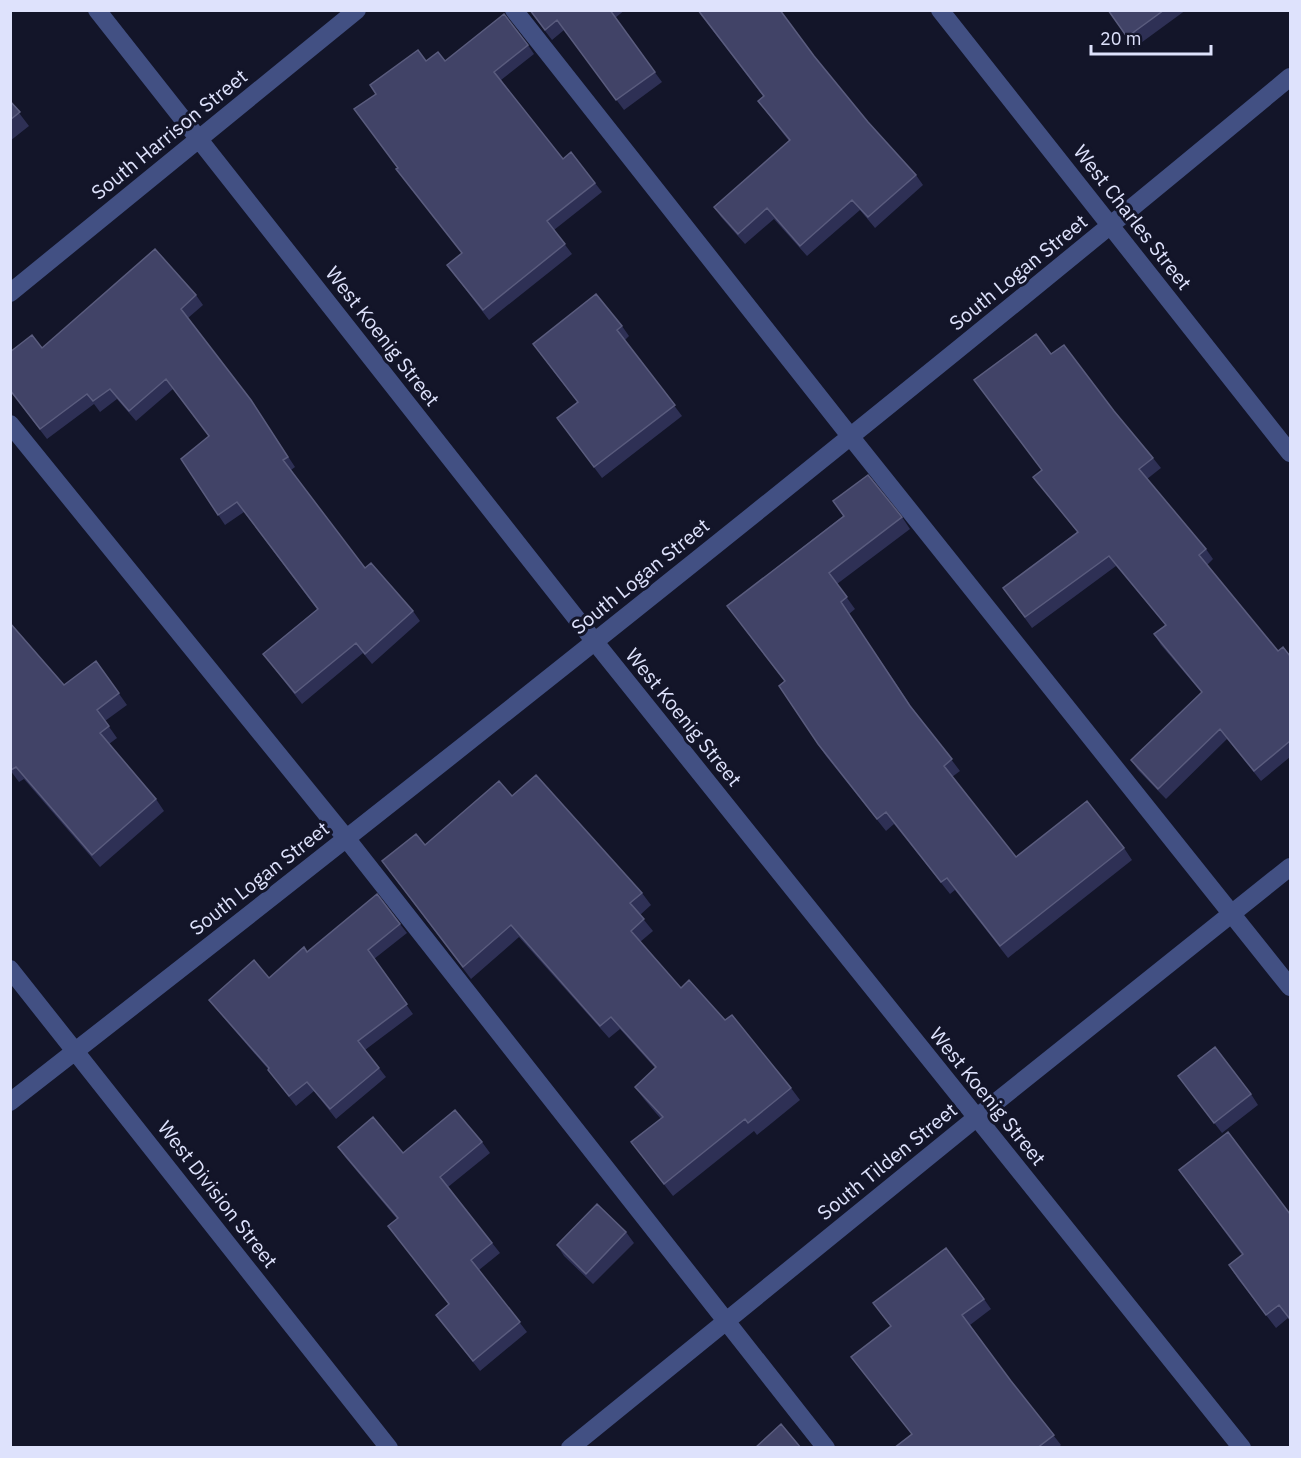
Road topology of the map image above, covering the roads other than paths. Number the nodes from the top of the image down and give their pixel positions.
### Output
1 (97, 10) edge
2 (357, 10) edge
3 (514, 10) edge
4 (940, 10) edge
5 (1290, 77) edge
6 (198, 139) junction
7 (1111, 226) junction
8 (10, 293) edge
9 (10, 424) edge
10 (850, 436) junction
11 (1290, 453) edge
12 (595, 642) junction
13 (346, 838) junction
14 (1290, 867) edge
15 (1232, 914) junction
16 (10, 969) edge
17 (1290, 987) edge
18 (76, 1052) junction
19 (10, 1102) edge
20 (976, 1118) junction
21 (726, 1320) junction
22 (389, 1448) edge
23 (570, 1448) edge
24 (826, 1448) edge
25 (1242, 1448) edge

1 - 6 street, West Koenig Street
2 - 6 street, South Harrison Street
3 - 10 street
4 - 7 street, West Charles Street
5 - 7 street, South Logan Street
6 - 8 street, South Harrison Street
6 - 12 street, West Koenig Street
7 - 10 street, South Logan Street
7 - 11 street, West Charles Street
9 - 13 street
10 - 12 street, South Logan Street
10 - 15 street
12 - 13 street, South Logan Street
12 - 20 street, West Koenig Street
13 - 18 street, South Logan Street
13 - 21 street
14 - 15 street, South Tilden Street
15 - 17 street
15 - 20 street, South Tilden Street
16 - 18 street, West Division Street
18 - 19 street, South Logan Street
18 - 22 street, West Division Street
20 - 21 street, South Tilden Street
20 - 25 street, West Koenig Street
21 - 23 street, South Tilden Street
21 - 24 street

